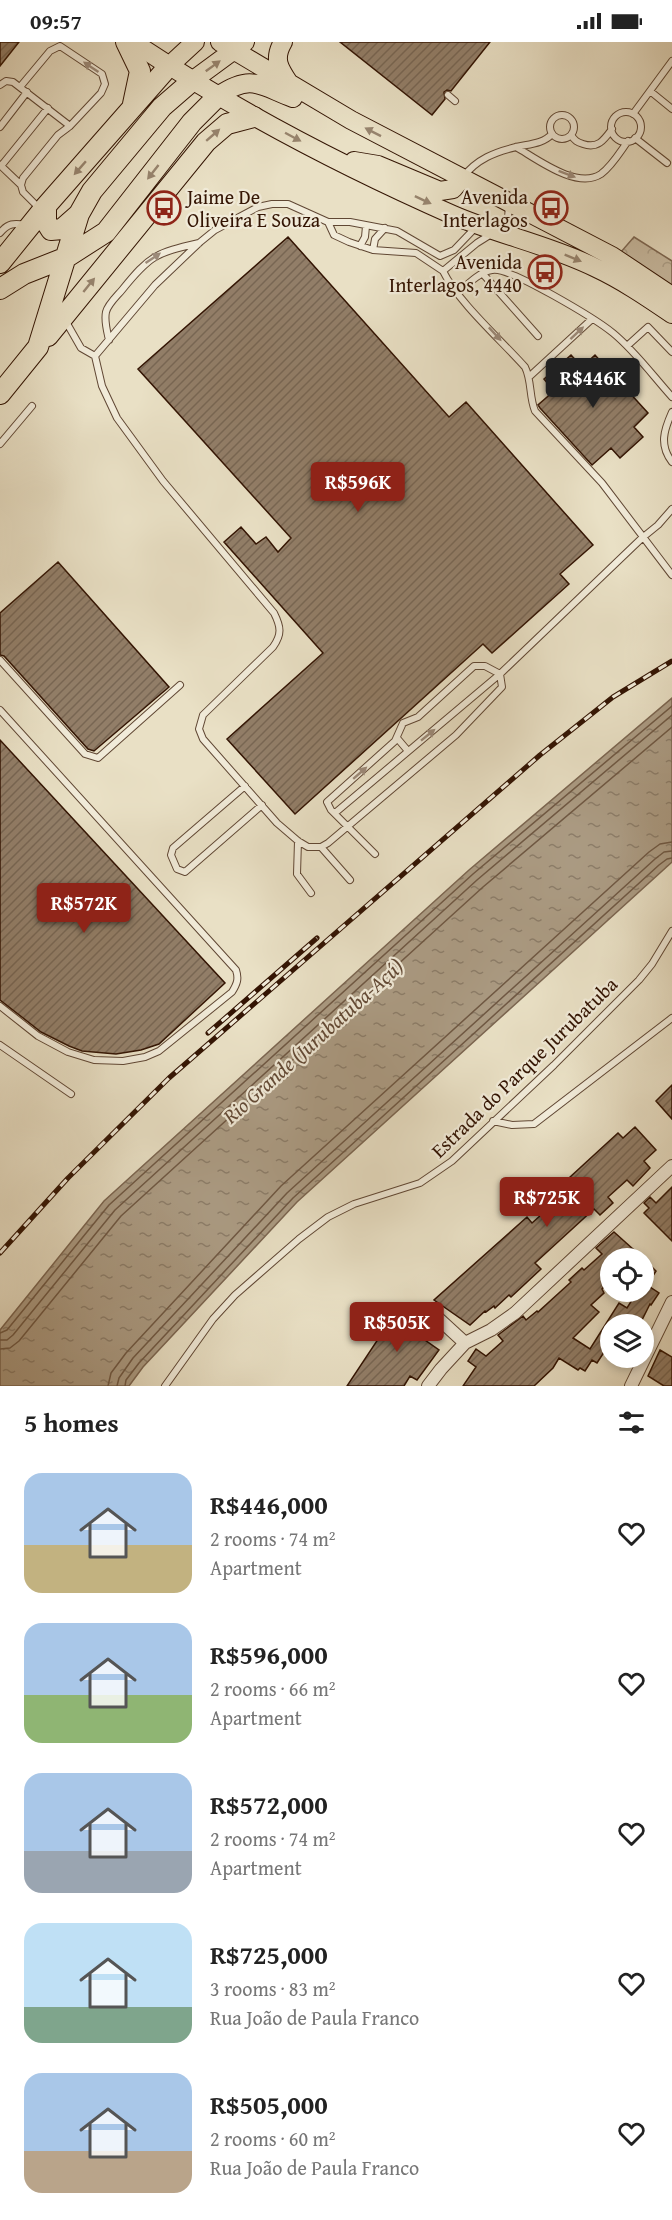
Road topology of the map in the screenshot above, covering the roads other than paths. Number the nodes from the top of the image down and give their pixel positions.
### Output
1 (126, 42) edge
2 (134, 42) edge
3 (195, 42) edge
4 (283, 42) edge
5 (62, 44) edge
6 (233, 45) edge
7 (671, 65) edge
8 (169, 66) junction
9 (192, 81) junction
10 (0, 85) edge
11 (291, 85) junction
12 (20, 87) junction
13 (650, 91) junction
14 (27, 92) junction
15 (448, 95) dead end
16 (218, 96) junction
17 (455, 101) dead end
18 (48, 108) junction
19 (132, 108) junction
20 (672, 109) edge
21 (633, 114) junction
22 (254, 117) junction
23 (351, 120) junction
24 (70, 126) junction
25 (0, 127) edge
26 (612, 129) junction
27 (552, 134) junction
28 (571, 135) junction
29 (635, 138) junction
30 (628, 141) junction
31 (516, 147) junction
32 (332, 158) junction
33 (667, 163) dead end
34 (1, 166) edge
35 (462, 178) junction
36 (21, 185) junction
37 (508, 201) junction
38 (44, 208) junction
39 (80, 214) junction
40 (328, 222) junction
41 (479, 224) junction
42 (30, 226) junction
43 (366, 226) junction
44 (385, 228) junction
45 (498, 231) junction
46 (0, 233) edge
47 (199, 243) junction
48 (360, 246) junction
49 (373, 250) junction
50 (67, 257) junction
51 (0, 263) edge
52 (443, 272) junction
53 (483, 274) junction
54 (0, 288) edge
55 (459, 293) junction
56 (672, 296) edge
57 (672, 314) edge
58 (63, 317) junction
59 (592, 319) junction
60 (538, 336) dead end
61 (109, 340) junction
62 (627, 346) junction
63 (38, 347) junction
64 (672, 352) edge
65 (95, 356) junction
66 (530, 376) junction
67 (671, 393) edge
68 (0, 394) edge
69 (32, 406) dead end
70 (672, 412) edge
71 (0, 444) edge
72 (672, 462) edge
73 (672, 509) edge
74 (642, 538) junction
75 (672, 575) edge
76 (0, 660) edge
77 (500, 674) junction
78 (180, 686) dead end
79 (0, 710) edge
80 (397, 738) junction
81 (408, 751) junction
82 (244, 786) junction
83 (262, 805) junction
84 (335, 813) junction
85 (347, 827) junction
86 (298, 841) junction
87 (321, 847) junction
88 (375, 854) dead end
89 (350, 880) dead end
90 (311, 893) dead end
91 (672, 932) edge
92 (0, 1006) edge
93 (672, 1018) edge
94 (0, 1045) edge
95 (71, 1094) dead end
96 (493, 1121) junction
97 (672, 1166) edge
98 (672, 1302) edge
99 (428, 1309) dead end
100 (465, 1343) junction
101 (165, 1386) edge
102 (428, 1386) edge
103 (631, 1386) edge

1 - 19 highway
2 - 8 main road
3 - 8 main road
4 - 11 main road
5 - 12 lane
24 -> 5 lane
9 -> 6 main road
6 - 11 main road
7 - 13 lane
8 - 9 main road
8 - 19 highway
9 - 16 main road
9 - 39 highway
10 - 12 lane
11 - 23 main road
12 - 14 lane
13 - 20 lane
13 - 21 lane
14 - 18 lane
14 - 25 lane
15 - 17 lane
16 - 22 main road
16 - 23 main road
16 -> 50 highway
18 - 24 lane
18 - 34 lane
19 -> 38 highway
21 - 26 lane
21 - 29 lane
22 -> 32 main road
58 -> 22 highway
35 -> 23 main road
24 - 36 lane
26 - 28 lane
26 - 30 lane
27 - 28 lane
27 - 28 lane
27 - 31 lane
29 - 30 lane
29 - 33 lane
31 -> 30 lane
31 - 35 lane
32 - 35 main road
32 -> 41 main road
34 - 36 lane
35 - 37 main road
36 - 38 lane
37 - 45 lane
37 - 56 main road
38 - 39 highway
38 - 42 highway
39 - 50 highway
40 - 43 lane
40 - 47 lane
40 - 48 lane
41 - 44 lane
41 - 45 main road
42 - 46 lane
42 - 51 highway
43 - 44 lane
43 - 48 lane
44 - 49 lane
45 - 52 lane
45 -> 57 main road
47 - 61 lane
61 -> 47 lane
48 - 49 lane
49 - 52 lane
50 - 54 highway
50 - 63 highway
52 - 55 lane
53 - 55 lane
53 - 59 lane
53 - 60 lane
55 -> 66 lane
58 - 63 highway
58 - 65 lane
59 - 62 lane
66 -> 59 lane
61 - 65 lane
62 - 64 lane
62 - 67 lane
63 - 68 highway
65 - 82 lane
66 - 74 lane
69 - 71 lane
70 - 72 lane
73 - 74 lane
74 - 75 lane
74 - 77 lane
76 - 78 lane
77 - 80 lane
81 -> 77 lane
77 - 85 lane
79 - 92 lane
80 - 81 lane
84 -> 80 lane
81 - 84 lane
82 - 83 lane
82 - 83 lane
83 - 86 lane
84 - 85 lane
85 - 87 lane
85 - 88 lane
86 - 87 lane
86 - 90 lane
87 - 89 lane
91 - 96 lane, Estrada do Parque Jurubatuba
93 - 96 lane
94 - 95 lane
96 - 101 lane, Estrada do Parque Jurubatuba
97 - 100 street
98 - 103 street
99 - 100 street
100 - 102 street

